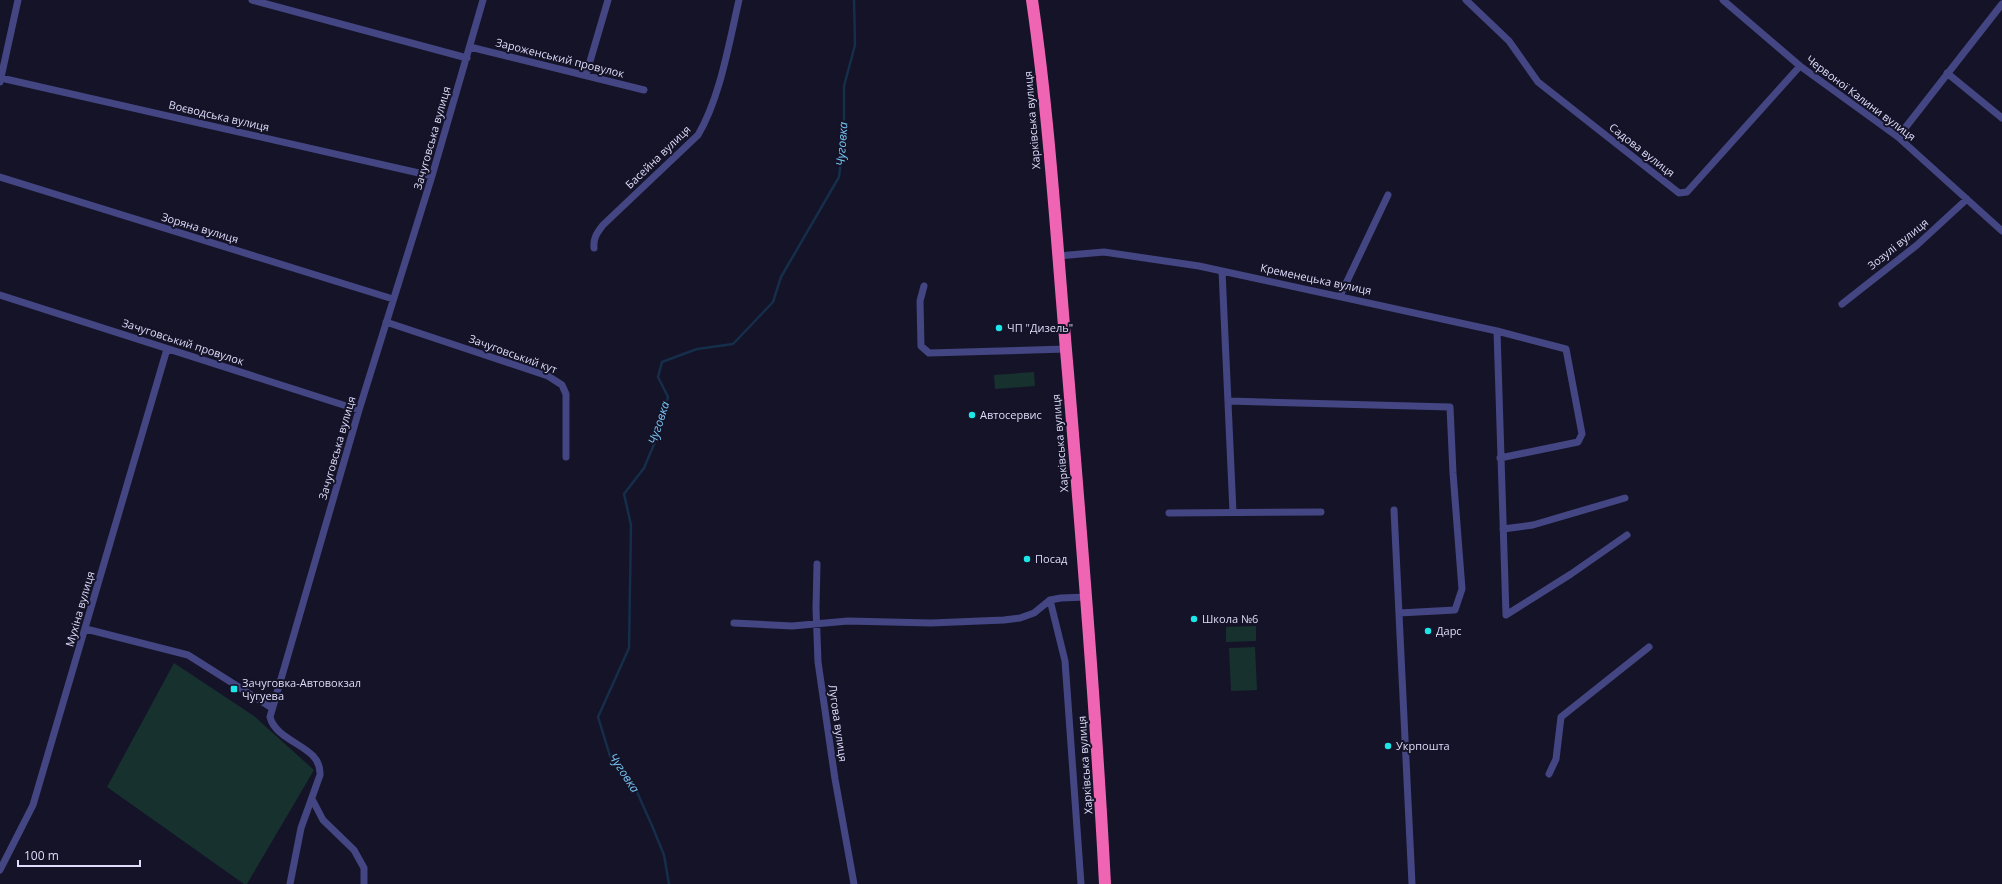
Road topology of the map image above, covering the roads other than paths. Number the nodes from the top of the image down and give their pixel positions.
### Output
1 (18, 0) edge
2 (252, 0) edge
3 (483, 0) edge
4 (608, 0) edge
5 (739, 0) edge
6 (1032, 0) edge
7 (1466, 0) edge
8 (1723, 0) edge
9 (2002, 4) edge
10 (470, 47) junction
11 (467, 58) junction
12 (1800, 66) junction
13 (1947, 73) junction
14 (586, 75) junction
15 (1, 80) edge
16 (644, 90) dead end
17 (2002, 118) edge
18 (1898, 137) junction
19 (432, 176) junction
20 (0, 177) edge
21 (1388, 195) dead end
22 (1967, 199) junction
23 (2002, 231) edge
24 (594, 248) dead end
25 (1058, 256) junction
26 (1222, 271) junction
27 (924, 286) dead end
28 (0, 295) edge
29 (1340, 296) junction
30 (393, 299) junction
31 (1842, 304) dead end
32 (386, 322) junction
33 (1497, 331) junction
34 (167, 349) junction
35 (1066, 349) junction
36 (1228, 401) junction
37 (359, 410) junction
38 (566, 457) dead end
39 (1500, 458) junction
40 (1624, 498) dead end
41 (1394, 510) dead end
42 (1233, 512) junction
43 (1321, 512) dead end
44 (1169, 513) dead end
45 (1503, 529) junction
46 (1627, 535) dead end
47 (817, 564) dead end
48 (1087, 597) junction
49 (1050, 600) junction
50 (1399, 613) junction
51 (734, 623) dead end
52 (818, 623) junction
53 (86, 630) junction
54 (1649, 647) dead end
55 (272, 708) junction
56 (1549, 774) dead end
57 (312, 799) junction
58 (0, 870) edge
59 (290, 884) edge
60 (364, 884) edge
61 (854, 884) edge
62 (1081, 884) edge
63 (1105, 884) edge
64 (1412, 884) edge

1 - 15 street
2 - 11 street
3 - 10 street, Зачуговська вулиця
4 - 14 street
5 - 24 street, Басейна вулиця
6 - 25 highway, Харківська вулиця
7 - 12 street, Садова вулиця
8 - 12 street, Червоної Калини вулиця
9 - 13 street
10 - 11 street, Зачуговська вулиця
10 - 14 street, Зароженський провулок
11 - 19 street, Зачуговська вулиця
12 - 18 street, Червоної Калини вулиця
13 - 17 street
13 - 18 street
14 - 16 street, Зароженський провулок
15 - 19 street, Воєводська вулиця
18 - 22 street, Червоної Калини вулиця
19 - 30 street, Зачуговська вулиця
20 - 30 street, Зоряна вулиця
21 - 29 street
22 - 23 street, Червоної Калини вулиця
22 - 31 street, Зозулі вулиця
25 - 26 street, Кременецька вулиця
25 - 35 highway, Харківська вулиця
26 - 29 street, Кременецька вулиця
26 - 36 street
27 - 35 street
28 - 34 street, Зачуговський провулок
29 - 33 street, Кременецька вулиця
30 - 32 street, Зачуговська вулиця
32 - 37 street, Зачуговська вулиця
32 - 38 street, Зачуговський кут
33 - 39 street
33 - 39 street, Кременецька вулиця
34 - 37 street, Зачуговський провулок
34 - 53 street, Мухіна вулиця
35 - 48 highway, Харківська вулиця
36 - 42 street
36 - 50 street
37 - 55 street, Зачуговська вулиця
39 - 45 street
40 - 45 street
41 - 50 street
42 - 43 street
42 - 44 street
45 - 46 street
47 - 52 street, Лугова вулиця
48 - 49 street
48 - 63 highway, Харківська вулиця
49 - 52 street
49 - 62 street
50 - 64 street
51 - 52 street
52 - 61 street, Лугова вулиця
53 - 55 street
53 - 58 street, Мухіна вулиця
54 - 56 street
55 - 57 street, Зачуговська вулиця
57 - 59 street, Зачуговська вулиця
57 - 60 street

